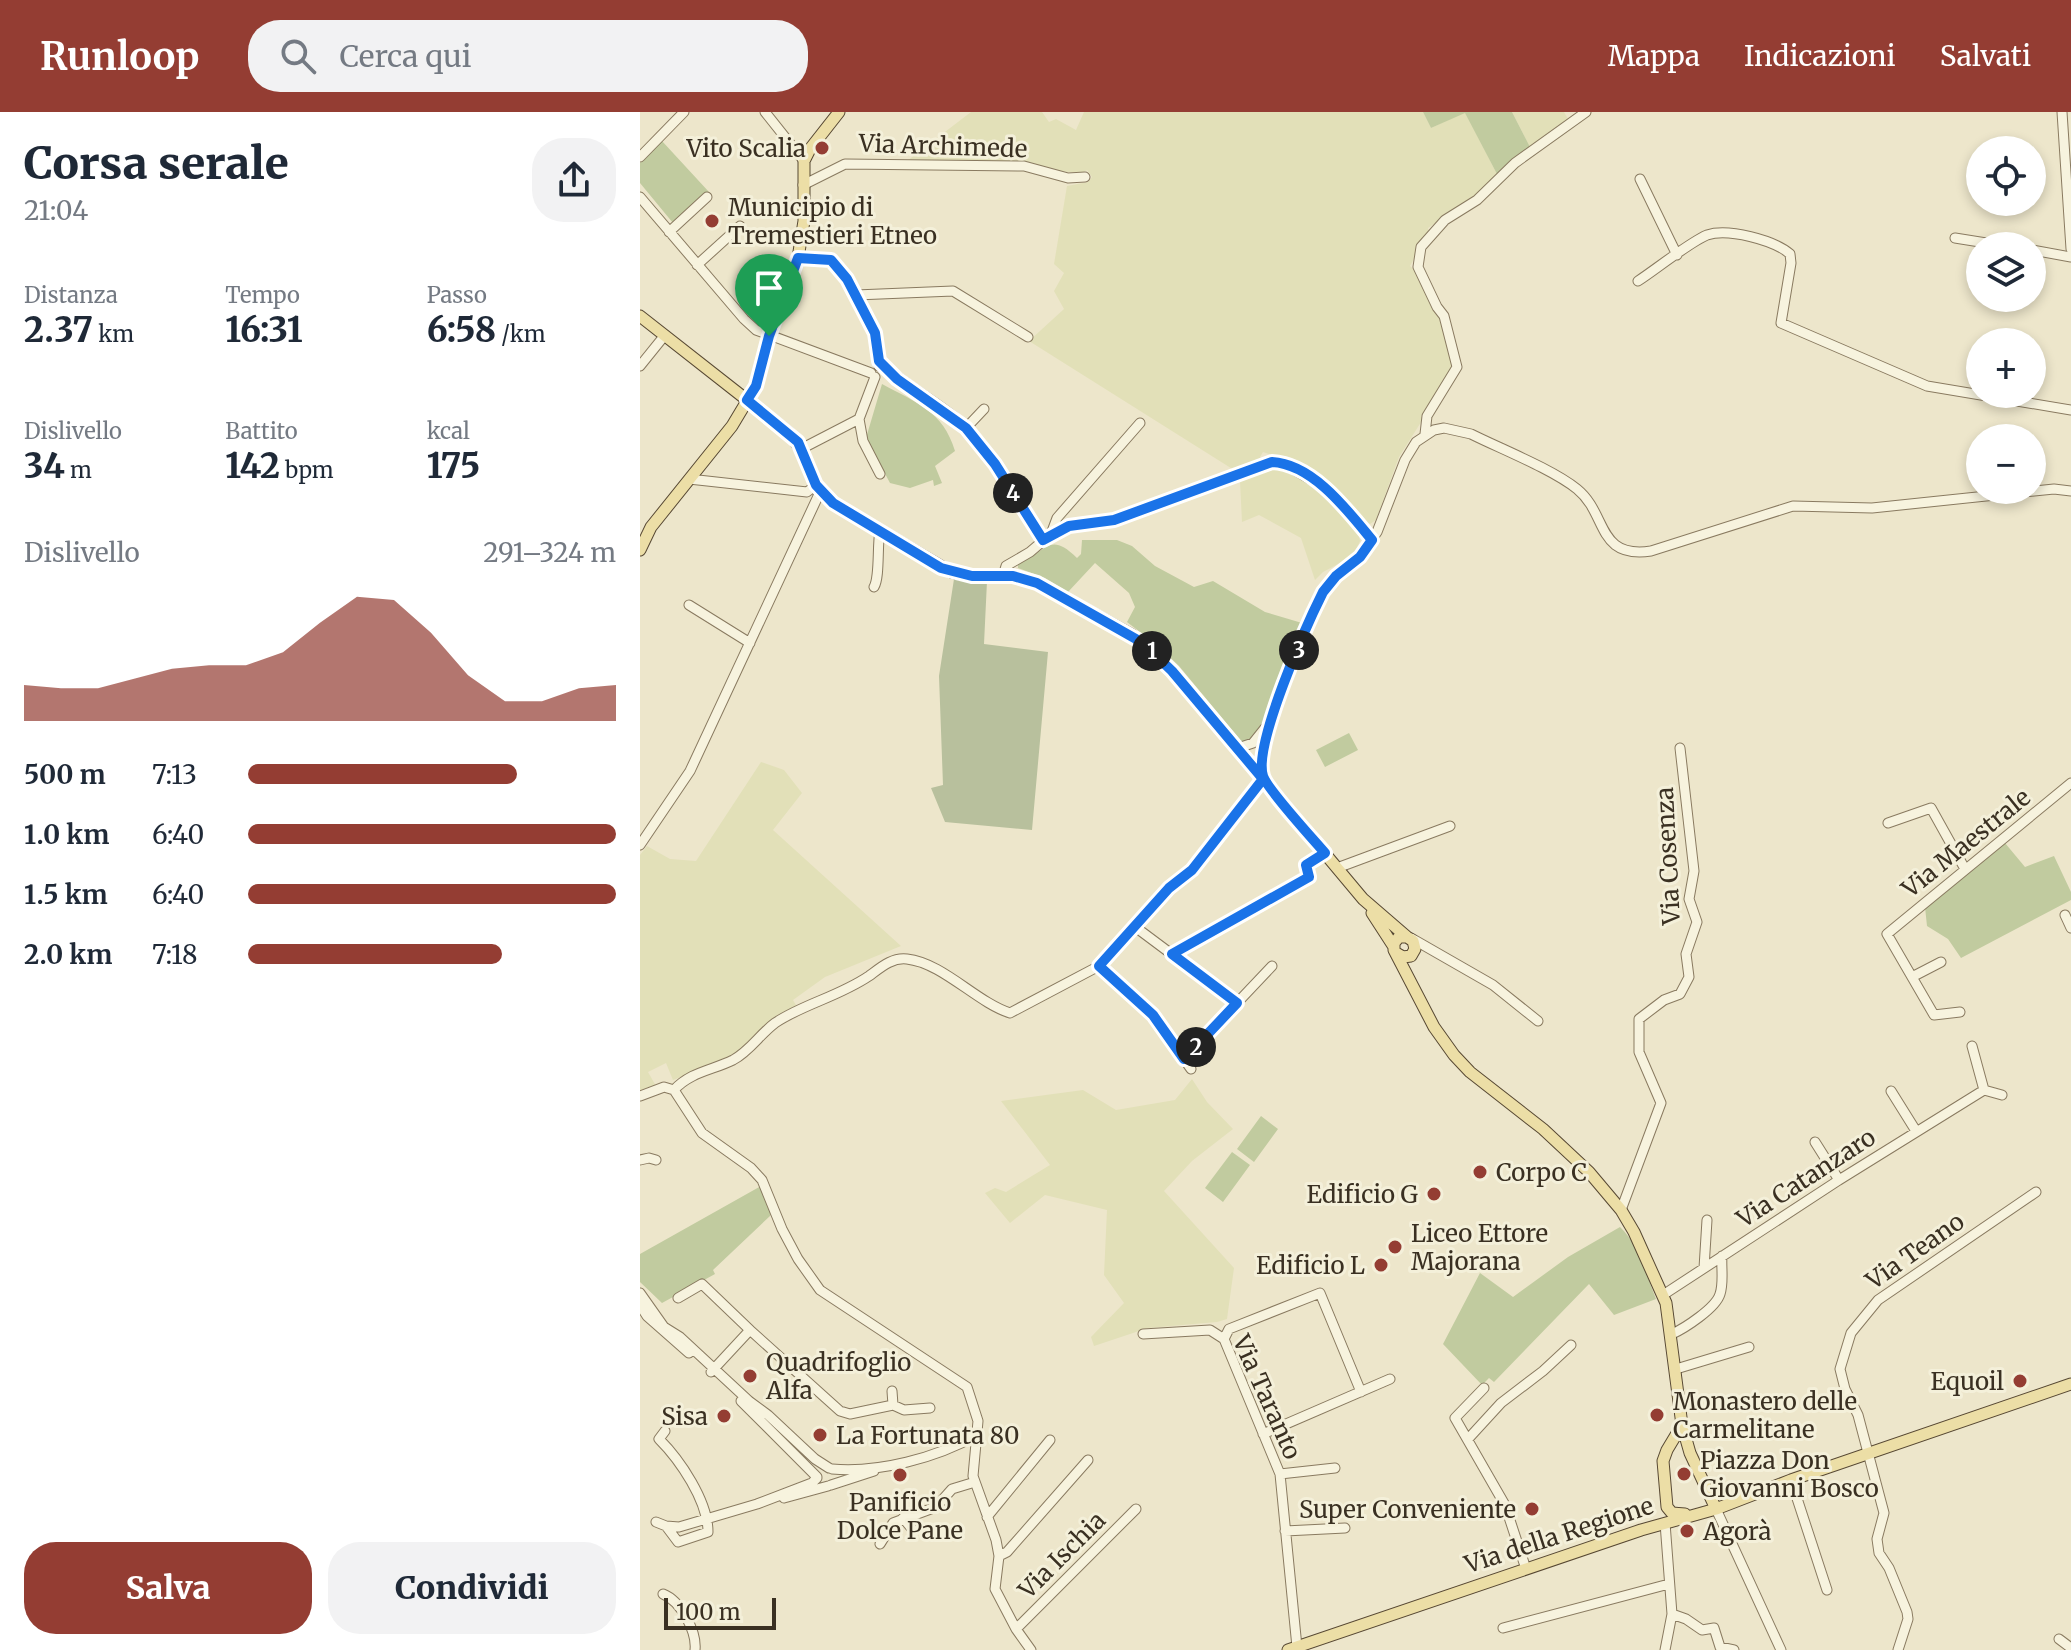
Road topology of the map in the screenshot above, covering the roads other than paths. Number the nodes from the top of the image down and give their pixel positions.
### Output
1 (684, 112) edge
2 (765, 112) edge
3 (839, 112) edge
4 (1586, 112) edge
5 (2062, 112) edge
6 (2067, 123) edge
7 (2068, 150) edge
8 (640, 157) edge
9 (804, 161) junction
10 (1085, 177) dead end
11 (1640, 179) dead end
12 (803, 185) junction
13 (640, 197) edge
14 (707, 197) dead end
15 (740, 226) dead end
16 (669, 232) junction
17 (1955, 238) dead end
18 (1966, 240) edge
19 (2071, 249) edge
20 (2046, 253) edge
21 (1677, 255) junction
22 (2071, 257) edge
23 (798, 258) junction
24 (697, 265) junction
25 (1638, 281) dead end
26 (856, 295) junction
27 (640, 316) edge
28 (665, 335) junction
29 (769, 336) junction
30 (1028, 337) dead end
31 (640, 366) edge
32 (878, 370) junction
33 (747, 400) junction
34 (984, 409) dead end
35 (2071, 410) edge
36 (859, 419) junction
37 (1140, 423) dead end
38 (966, 428) junction
39 (1425, 434) junction
40 (801, 449) junction
41 (880, 474) dead end
42 (689, 479) junction
43 (2071, 481) edge
44 (818, 488) junction
45 (2054, 489) junction
46 (2071, 491) edge
47 (880, 530) junction
48 (1047, 537) junction
49 (1372, 540) junction
50 (640, 550) edge
51 (1003, 576) junction
52 (874, 587) dead end
53 (689, 605) dead end
54 (750, 643) junction
55 (1272, 715) junction
56 (1680, 748) dead end
57 (1261, 755) junction
58 (1245, 757) junction
59 (1263, 779) junction
60 (2071, 783) edge
61 (1888, 823) dead end
62 (1450, 826) dead end
63 (640, 845) edge
64 (1325, 853) junction
65 (1337, 868) junction
66 (1965, 869) junction
67 (1363, 899) junction
68 (2065, 915) dead end
69 (1134, 926) junction
70 (2071, 928) edge
71 (1409, 937) junction
72 (1395, 950) junction
73 (1172, 954) junction
74 (1412, 954) junction
75 (1441, 955) junction
76 (1941, 962) dead end
77 (1099, 966) junction
78 (1272, 966) dead end
79 (1912, 977) junction
80 (1420, 999) junction
81 (1237, 1003) junction
82 (1960, 1012) dead end
83 (1538, 1021) dead end
84 (1972, 1046) dead end
85 (1184, 1059) junction
86 (1191, 1069) dead end
87 (674, 1090) junction
88 (1984, 1090) junction
89 (1891, 1091) dead end
90 (2002, 1095) dead end
91 (640, 1096) edge
92 (1916, 1131) junction
93 (1815, 1142) dead end
94 (640, 1160) edge
95 (656, 1160) dead end
96 (1839, 1180) junction
97 (2036, 1192) dead end
98 (1621, 1210) junction
99 (1707, 1220) dead end
100 (1722, 1256) junction
101 (1704, 1268) junction
102 (640, 1293) edge
103 (1663, 1295) junction
104 (678, 1298) dead end
105 (640, 1305) edge
106 (659, 1325) junction
107 (750, 1330) junction
108 (1143, 1334) dead end
109 (1672, 1334) junction
110 (1224, 1339) junction
111 (1571, 1345) dead end
112 (1749, 1347) dead end
113 (1676, 1369) junction
114 (712, 1371) junction
115 (1390, 1379) dead end
116 (2071, 1384) edge
117 (1484, 1388) dead end
118 (892, 1391) dead end
119 (1361, 1392) junction
120 (893, 1405) junction
121 (930, 1408) dead end
122 (1682, 1425) junction
123 (665, 1431) dead end
124 (1263, 1434) junction
125 (977, 1435) junction
126 (1468, 1439) junction
127 (1050, 1440) dead end
128 (1690, 1453) junction
129 (1869, 1453) junction
130 (1088, 1460) dead end
131 (1663, 1461) junction
132 (888, 1465) junction
133 (830, 1468) junction
134 (1335, 1468) dead end
135 (1280, 1474) junction
136 (817, 1477) junction
137 (1791, 1480) junction
138 (975, 1482) junction
139 (830, 1486) junction
140 (1705, 1488) junction
141 (757, 1504) junction
142 (1667, 1507) junction
143 (1136, 1509) dead end
144 (1716, 1509) junction
145 (987, 1517) junction
146 (708, 1518) junction
147 (903, 1518) junction
148 (1681, 1518) junction
149 (661, 1524) dead end
150 (1345, 1528) dead end
151 (913, 1530) dead end
152 (1641, 1530) junction
153 (1285, 1531) junction
154 (880, 1544) dead end
155 (999, 1556) junction
156 (1526, 1569) junction
157 (1669, 1584) junction
158 (1827, 1590) dead end
159 (663, 1594) dead end
160 (1672, 1614) junction
161 (1503, 1628) dead end
162 (1016, 1629) junction
163 (2059, 1639) dead end
164 (2071, 1648) edge
165 (1292, 1649) edge
166 (695, 1650) edge
167 (1031, 1650) edge
168 (1665, 1650) edge
169 (1734, 1650) edge
170 (1781, 1650) edge
171 (1898, 1650) edge

1 - 8 street
2 - 9 street
3 - 9 main road
4 - 39 street
5 - 6 street
6 - 7 street
7 - 19 street
9 - 12 main road
10 - 12 street, Via Archimede
11 - 21 street
12 - 23 main road
13 - 16 street
14 - 16 street
15 - 24 street
16 - 24 street
17 - 18 street
20 - 22 street
21 - 25 street
21 - 35 street
23 - 26 street
23 - 29 main road
24 - 29 street
26 - 30 street
26 - 32 street
27 - 28 main road
28 - 31 street
28 - 33 main road
29 - 32 street
29 - 33 main road
32 - 36 street
32 - 38 street
33 - 40 main road
33 - 42 main road
34 - 38 street
36 - 40 street
36 - 41 street
37 - 48 street
38 - 48 street
39 - 45 street
39 - 49 street
40 - 44 main road
42 - 44 street
42 - 50 main road
43 - 45 street
44 - 47 main road
44 - 54 street
45 - 46 street
47 - 51 main road
47 - 52 street
48 - 49 street
48 - 51 street
49 - 55 street
51 - 58 main road
53 - 54 street
54 - 63 street
55 - 57 street
55 - 58 street
56 - 98 street, Via Cosenza
57 - 58 street
57 - 59 street
58 - 59 main road
59 - 64 main road
59 - 69 street
60 - 66 street, Via Maestrale
61 - 66 street
62 - 65 street
64 - 65 main road
64 - 73 street
65 - 67 main road
66 - 79 street, Via Maestrale
67 - 71 main road
67 - 72 main road
68 - 70 street
69 - 73 street
69 - 77 street
71 - 72 main road
71 - 74 main road
71 - 75 street
72 - 74 main road
72 - 80 main road
73 - 81 street
74 - 75 street
74 - 80 main road
75 - 83 street
76 - 79 street
77 - 85 street
77 - 87 street
78 - 81 street
79 - 82 street
80 - 98 main road
81 - 85 street
84 - 88 street
85 - 86 street
87 - 91 street
87 - 125 street
88 - 90 street
88 - 92 street, Via Catanzaro
89 - 92 street
92 - 96 street, Via Catanzaro
93 - 96 street
94 - 95 street
96 - 100 street, Via Catanzaro
97 - 129 street, Via Teano
98 - 103 main road
99 - 101 street
100 - 101 street
100 - 109 street, Via Catanzaro
101 - 103 street
102 - 106 street
103 - 109 main road
104 - 107 street
105 - 106 street
106 - 114 street
107 - 114 street
107 - 120 street
108 - 110 street, Via Taranto
109 - 113 main road
110 - 119 street
110 - 124 street, Via Taranto
111 - 126 street
112 - 113 street
113 - 122 main road
114 - 133 street
114 - 136 street
115 - 119 street
116 - 129 main road, Via della Regione
117 - 126 street
118 - 120 street
119 - 124 street
120 - 121 street
122 - 128 main road
122 - 131 main road
123 - 146 street
124 - 135 street, Via Taranto
125 - 132 street
125 - 138 street
126 - 156 street
127 - 145 street
128 - 131 main road
128 - 140 main road
129 - 137 main road, Via della Regione
129 - 171 street, Via Teano
130 - 155 street
131 - 142 main road
132 - 133 street
132 - 139 street
133 - 136 street
133 - 139 street
134 - 135 street
135 - 153 street, Via Taranto
136 - 139 street
136 - 141 street
137 - 144 main road, Via della Regione
137 - 158 street
138 - 145 street
138 - 147 street
139 - 141 street
140 - 144 main road
140 - 148 main road
141 - 146 street
142 - 148 main road
142 - 152 main road
143 - 162 street, Via Ischia
144 - 148 main road, Via della Regione
144 - 170 street
145 - 155 street
146 - 149 street
147 - 151 street
147 - 154 street
148 - 152 main road, Via della Regione
148 - 157 street
150 - 153 street
152 - 156 main road, Via della Regione
153 - 165 street, Via Taranto
155 - 162 street
156 - 165 main road, Via della Regione
157 - 160 street
157 - 161 street
159 - 166 street
160 - 168 street
160 - 169 street
162 - 167 street
163 - 164 street

